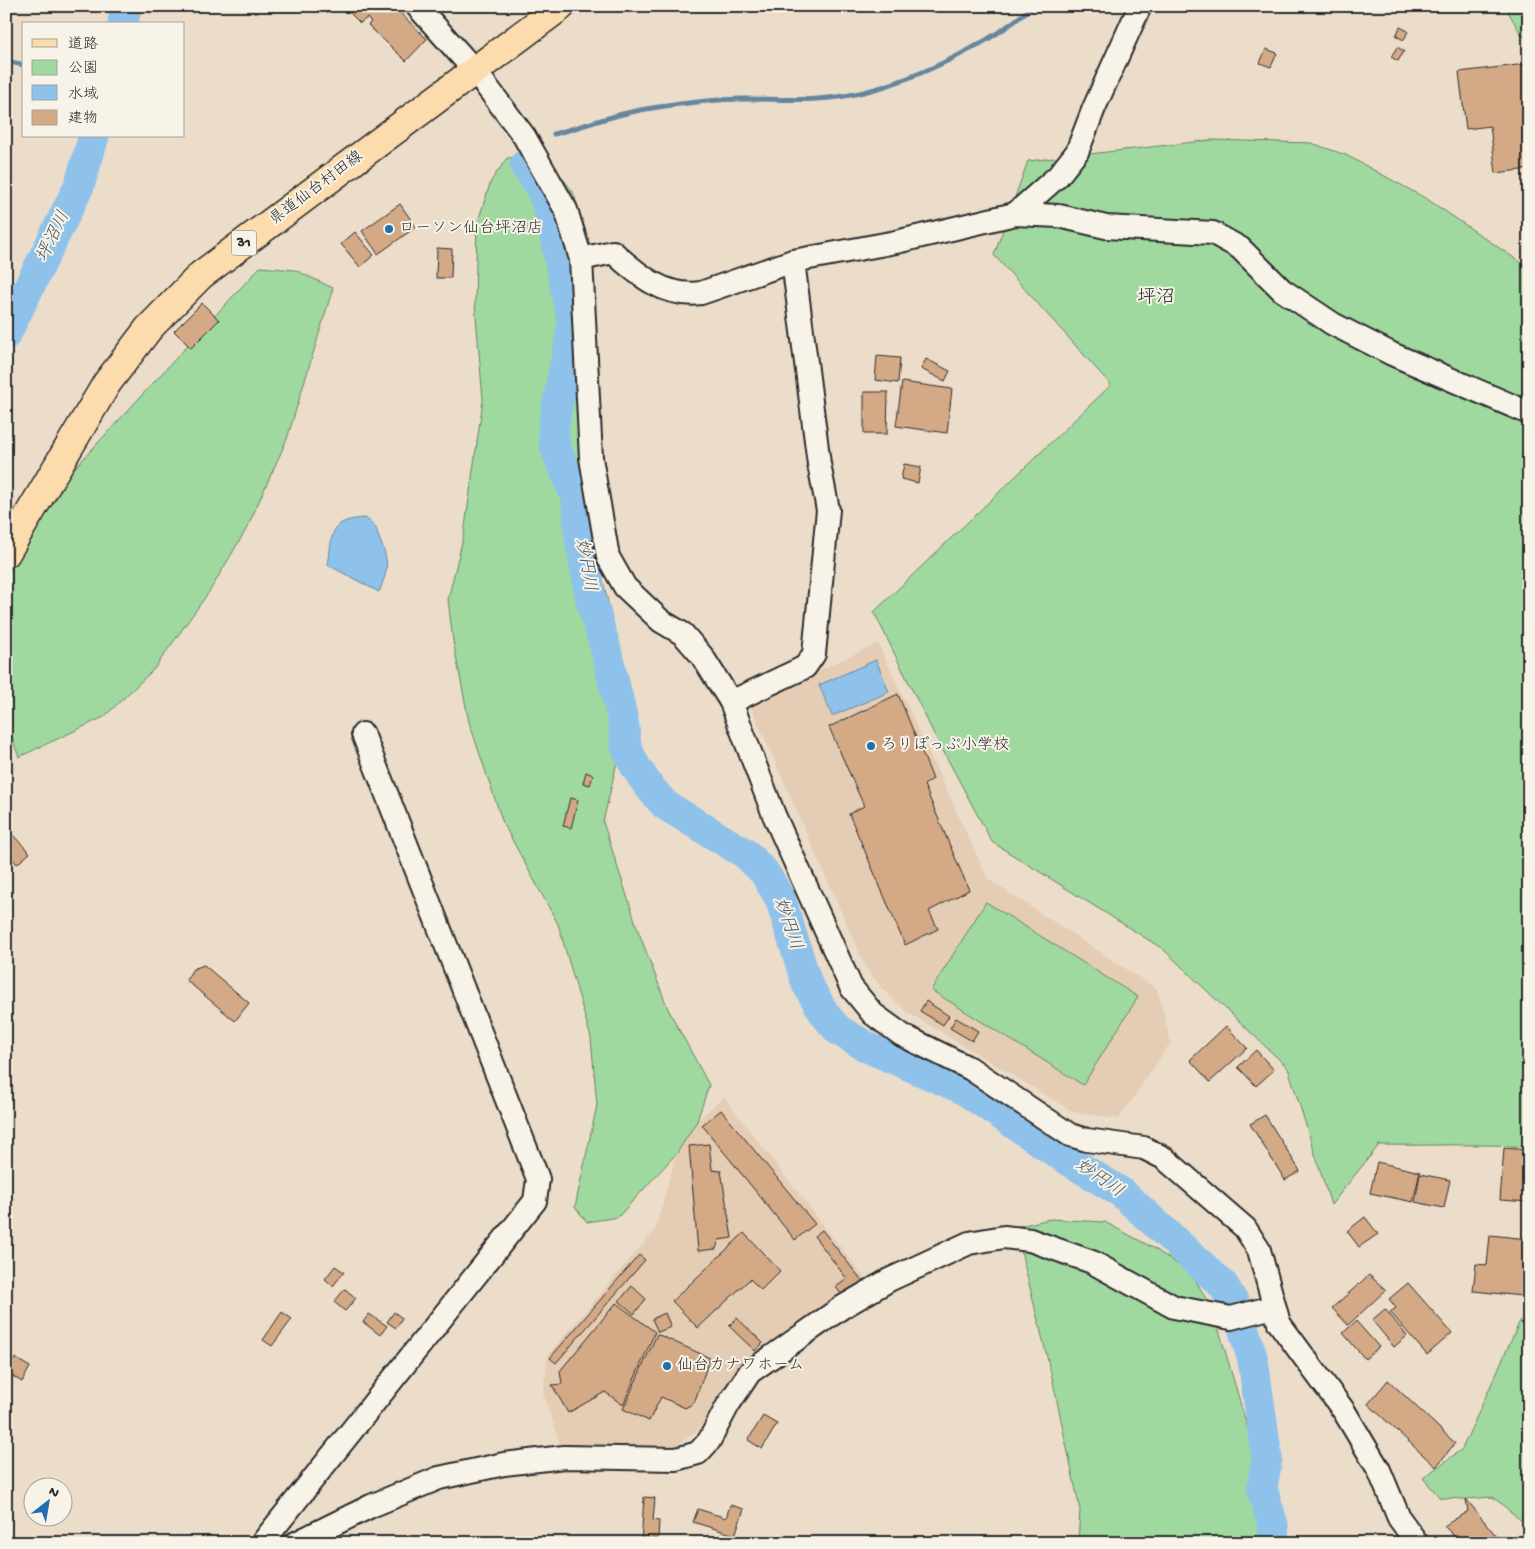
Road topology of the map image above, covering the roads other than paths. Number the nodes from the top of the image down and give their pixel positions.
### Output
1 (417, 6) edge
2 (561, 6) edge
3 (1140, 6) edge
4 (475, 71) junction
5 (1015, 214) junction
6 (581, 259) junction
7 (793, 261) junction
8 (1529, 413) edge
9 (6, 553) edge
10 (731, 702) junction
11 (363, 734) dead end
12 (1274, 1307) junction
13 (262, 1543) edge
14 (296, 1543) edge
15 (1417, 1543) edge

1 - 4 street
2 - 4 main road, 県道仙台村田線 / 31
3 - 5 street
4 - 6 street
4 - 9 main road, 県道仙台村田線 / 31
5 - 7 street
5 - 8 street
6 - 7 street
6 - 10 street
7 - 10 street
10 - 12 street
11 - 13 street
12 - 14 street
12 - 15 street

